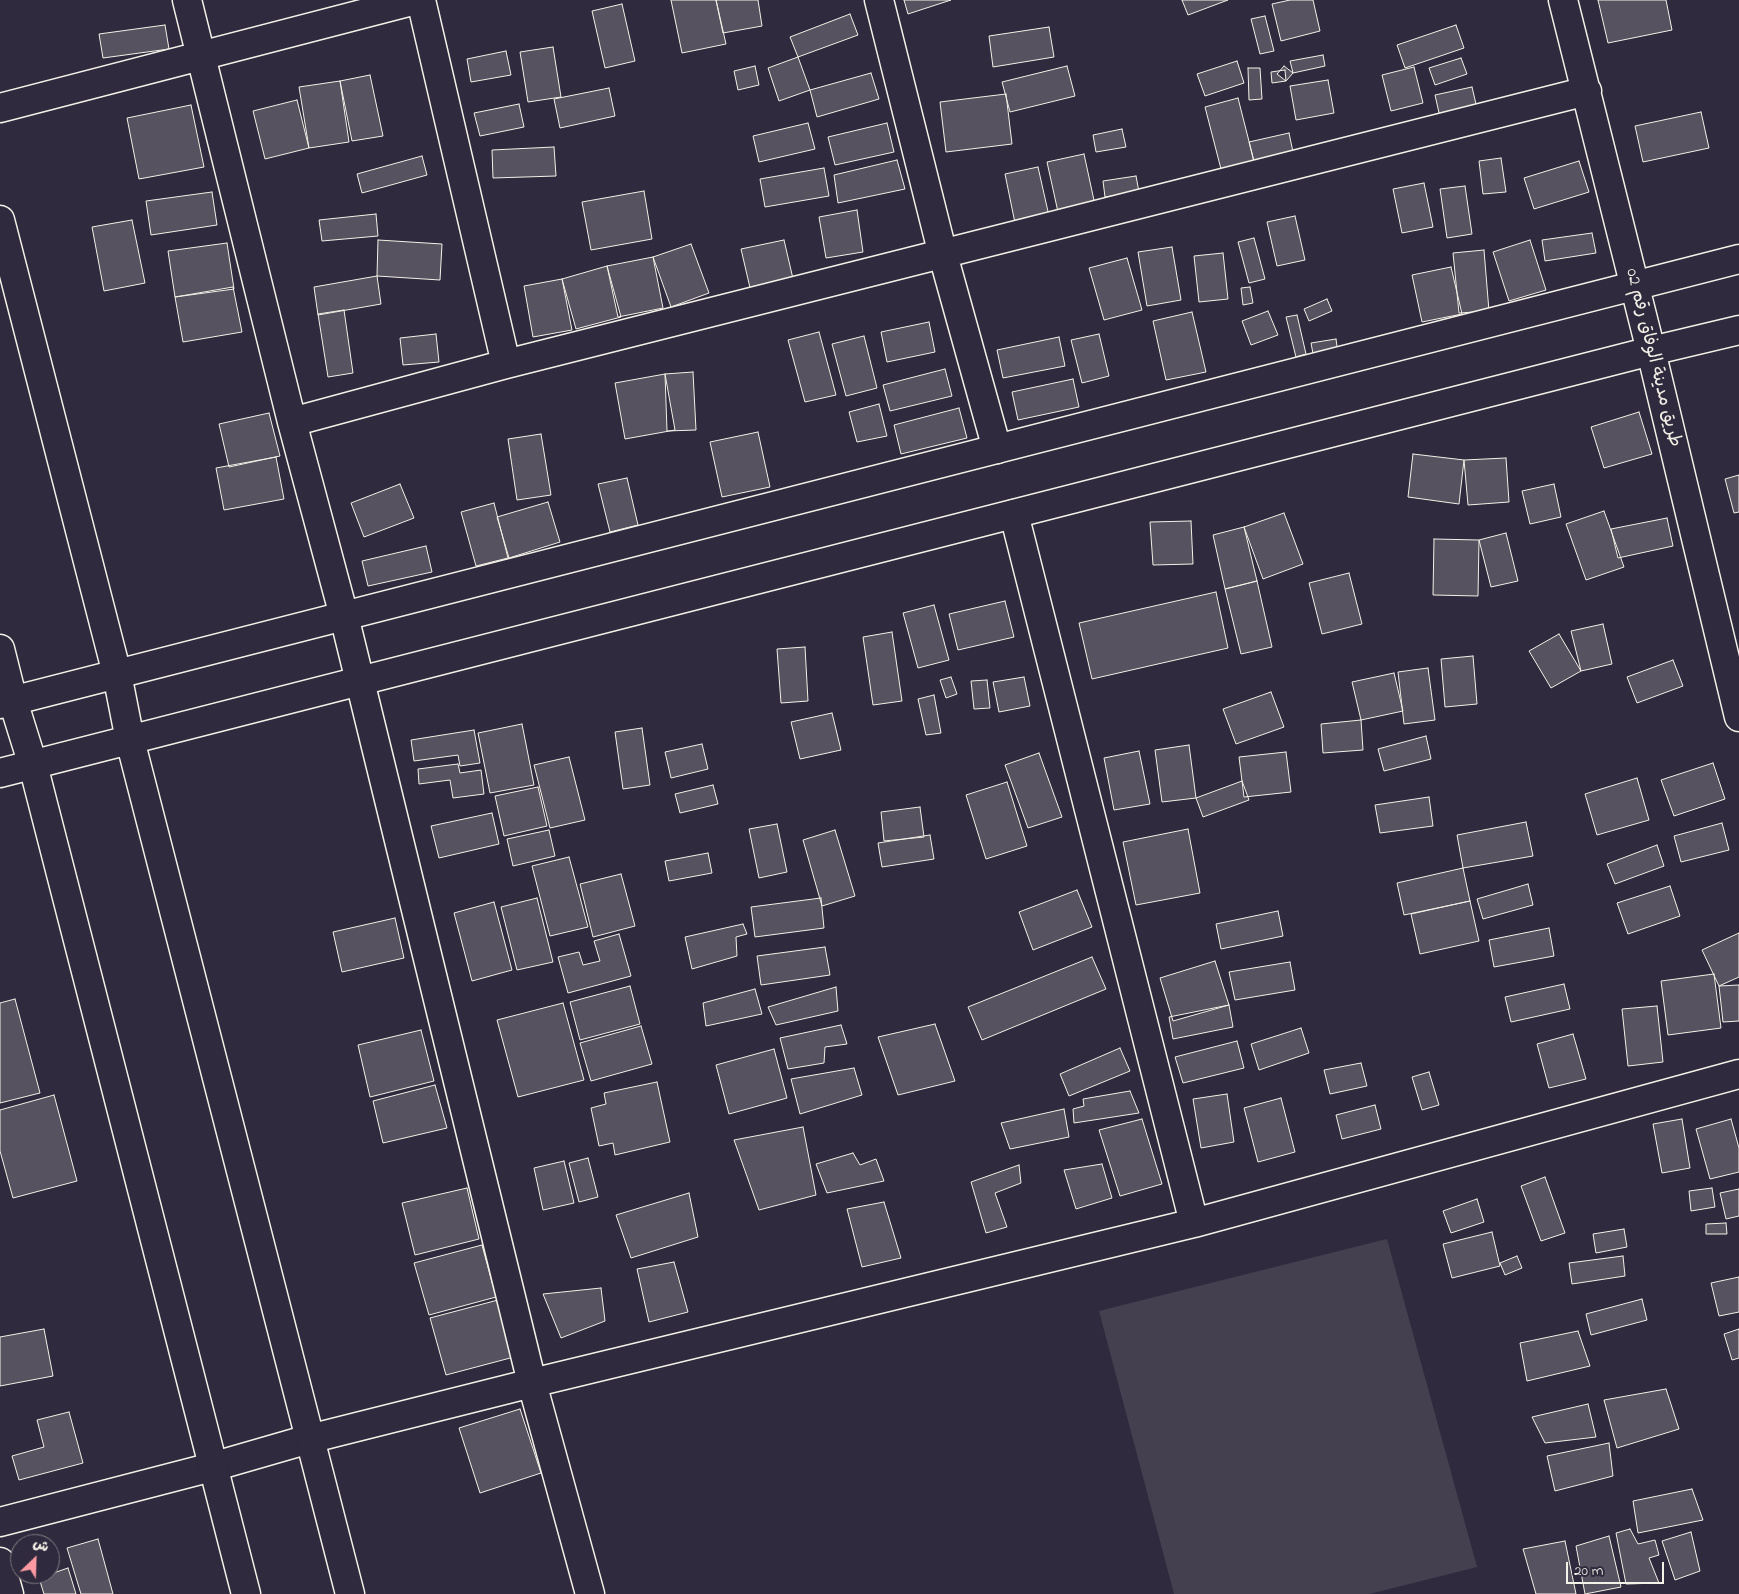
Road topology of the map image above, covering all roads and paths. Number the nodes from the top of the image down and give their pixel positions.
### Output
1 (187, 0) edge
2 (416, 0) edge
3 (421, 0) edge
4 (879, 0) edge
5 (1563, 0) edge
6 (202, 55) junction
7 (1586, 91) junction
8 (0, 108) edge
9 (0, 220) edge
10 (943, 255) junction
11 (1739, 259) edge
12 (1635, 286) junction
13 (1739, 330) edge
14 (1652, 351) junction
15 (506, 364) junction
16 (292, 422) junction
17 (997, 449) junction
18 (1014, 514) junction
19 (344, 616) junction
20 (0, 649) edge
21 (117, 674) junction
22 (360, 682) junction
23 (7, 702) edge
24 (1739, 717) edge
25 (130, 740) junction
26 (33, 765) junction
27 (0, 773) edge
28 (1739, 1074) edge
29 (1194, 1222) junction
30 (532, 1383) junction
31 (309, 1440) junction
32 (212, 1467) junction
33 (0, 1522) edge
34 (0, 1562) edge
35 (9, 1594) edge
36 (246, 1594) edge
37 (350, 1594) edge
38 (590, 1594) edge

1 - 6 street
2 - 6 street
3 - 15 street
4 - 10 street
5 - 7 street, طريق مدينة الوفاق رقم 02
6 - 8 street
6 - 16 street
7 - 10 street
7 - 12 street, طريق مدينة الوفاق رقم 02
9 - 21 street
10 - 15 street
10 - 17 street
11 - 12 street
12 - 14 street, طريق مدينة الوفاق رقم 02
12 - 17 street
13 - 14 street
14 - 18 street
14 - 24 street, طريق مدينة الوفاق رقم 02
15 - 16 street
16 - 19 street
17 - 19 street
18 - 22 street
18 - 29 street
19 - 21 street
19 - 22 street
20 - 23 street
21 - 23 street
21 - 25 street
22 - 25 street
22 - 30 street
23 - 26 street
25 - 26 street
25 - 31 street
26 - 27 street
26 - 32 street
28 - 29 street
29 - 30 street
30 - 31 street
30 - 38 street
31 - 32 street
31 - 37 street
32 - 33 street
32 - 36 street
34 - 35 street

